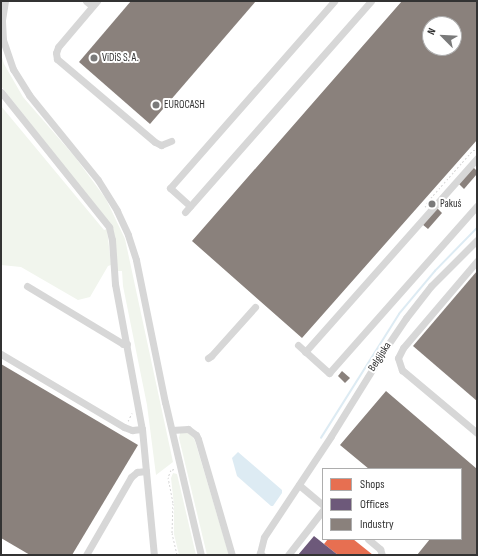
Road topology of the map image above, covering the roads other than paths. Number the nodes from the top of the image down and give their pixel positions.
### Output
1 (5, 1) edge
2 (86, 1) edge
3 (334, 1) edge
4 (371, 1) edge
5 (95, 4) edge
6 (1, 92) edge
7 (171, 141) dead end
8 (477, 158) edge
9 (477, 206) edge
10 (477, 240) edge
11 (477, 261) edge
12 (27, 286) dead end
13 (255, 307) dead end
14 (127, 344) junction
15 (298, 345) dead end
16 (306, 352) junction
17 (1, 354) edge
18 (208, 358) dead end
19 (142, 429) junction
20 (172, 430) junction
21 (477, 433) edge
22 (146, 471) junction
23 (298, 486) junction
24 (322, 504) edge
25 (322, 511) edge
26 (369, 540) edge
27 (261, 554) edge
28 (86, 555) edge
29 (154, 555) edge
30 (201, 555) edge
31 (232, 555) edge
32 (288, 555) edge
33 (382, 555) edge

1 - 20 street
2 - 5 street
3 - 4 street
5 - 7 street
6 - 14 street
8 - 16 street
9 - 16 street
10 - 23 street, Belgijska
11 - 21 street
12 - 14 street
13 - 18 street
14 - 19 street
15 - 16 street
17 - 19 street
19 - 22 street
20 - 30 street
20 - 31 street
22 - 28 street
22 - 29 street
23 - 24 street
23 - 27 street, Belgijska
25 - 32 street
26 - 33 street

